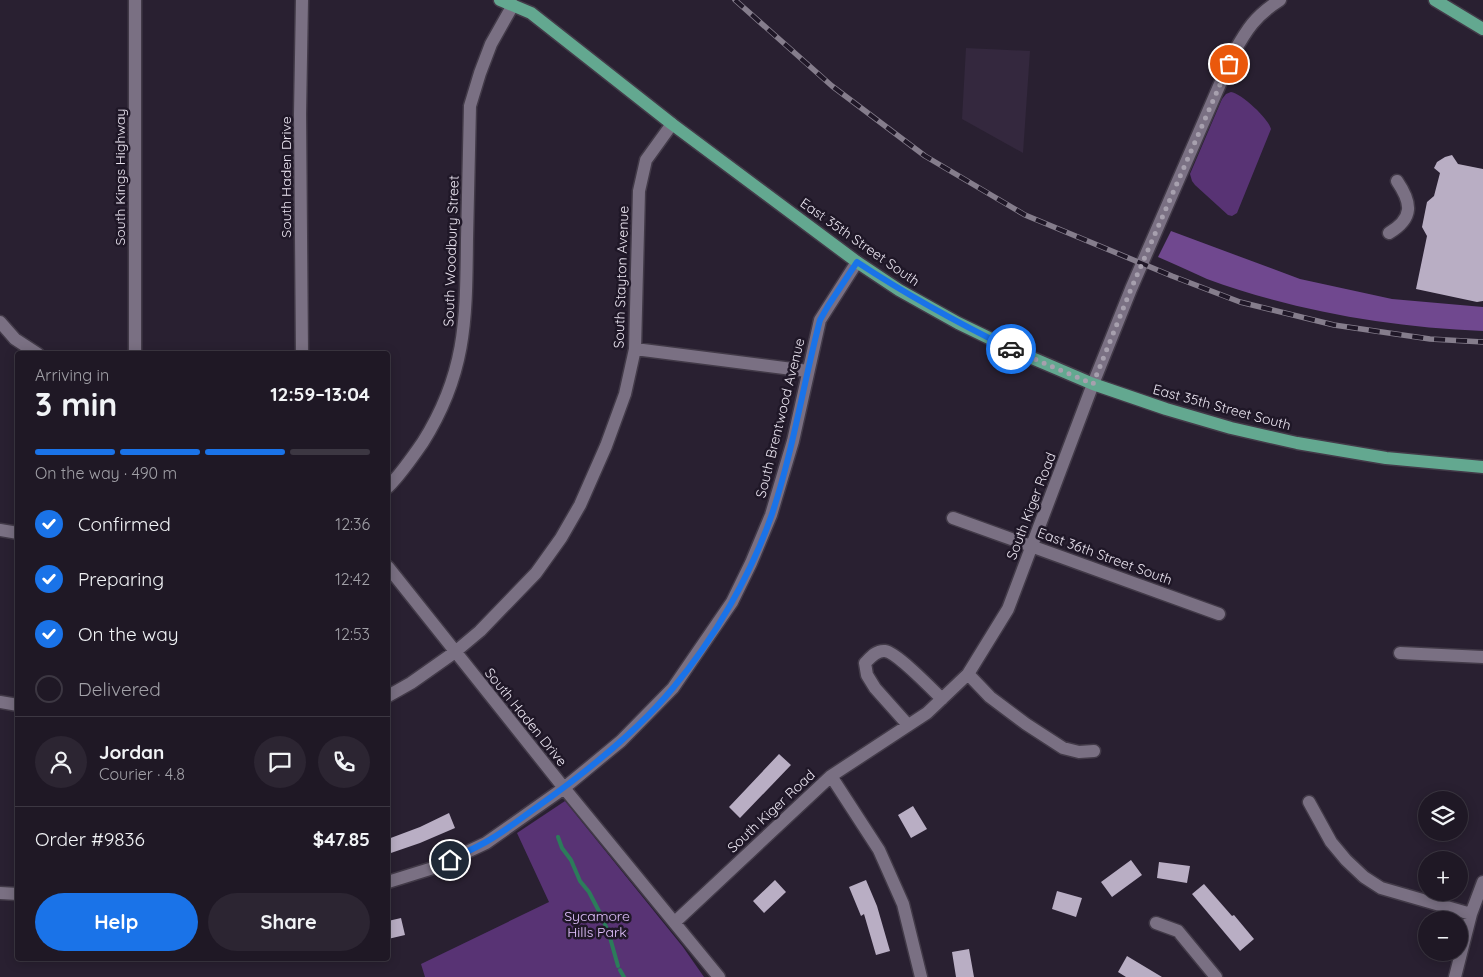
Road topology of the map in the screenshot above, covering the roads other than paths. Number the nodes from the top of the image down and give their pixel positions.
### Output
1 (134, 0) edge
2 (302, 0) edge
3 (500, 0) edge
4 (1280, 0) edge
5 (1435, 0) edge
6 (513, 5) junction
7 (1483, 28) edge
8 (672, 124) junction
9 (1398, 181) dead end
10 (1389, 233) dead end
11 (857, 262) junction
12 (0, 322) edge
13 (635, 350) junction
14 (33, 351) edge
15 (135, 351) edge
16 (302, 351) edge
17 (808, 370) junction
18 (1093, 384) junction
19 (1483, 467) edge
20 (390, 485) edge
21 (953, 518) dead end
22 (0, 530) edge
23 (15, 532) edge
24 (1032, 546) junction
25 (390, 571) edge
26 (1218, 614) dead end
27 (455, 652) junction
28 (1400, 653) dead end
29 (1483, 657) edge
30 (968, 674) junction
31 (390, 695) edge
32 (942, 699) junction
33 (0, 702) edge
34 (15, 704) edge
35 (908, 725) junction
36 (1094, 751) dead end
37 (831, 776) junction
38 (564, 788) junction
39 (1309, 802) dead end
40 (390, 881) edge
41 (1483, 882) edge
42 (0, 893) edge
43 (15, 894) edge
44 (1471, 914) junction
45 (674, 922) junction
46 (1156, 923) dead end
47 (719, 977) edge
48 (921, 977) edge
49 (1216, 977) edge
50 (1455, 977) edge

1 - 15 street, South Kings Highway
2 - 16 street, South Haden Drive
3 - 6 main road, East 35th Street South
4 - 18 street, South Kiger Road
5 - 7 main road
6 - 8 main road, East 35th Street South
6 - 20 street, South Woodbury Street
8 - 11 main road, East 35th Street South
8 - 13 street, South Stayton Avenue
9 - 10 street
11 - 17 street, South Brentwood Avenue
11 - 18 main road, East 35th Street South
12 - 14 street
13 - 17 street
13 - 27 street, South Stayton Avenue
17 - 38 street, South Brentwood Avenue
18 - 19 main road, East 35th Street South
18 - 24 street, South Kiger Road
21 - 24 street, East 36th Street South
22 - 23 street
24 - 26 street, East 36th Street South
24 - 30 street, South Kiger Road
25 - 27 street, South Haden Drive
27 - 31 street, South Stayton Avenue
27 - 38 street, South Haden Drive
28 - 29 street
30 - 32 street, South Kiger Road
30 - 36 street
32 - 35 street, South Kiger Road
32 - 35 street
33 - 34 street
35 - 37 street, South Kiger Road
37 - 45 street, South Kiger Road
37 - 48 street
38 - 40 street, South Brentwood Avenue
38 - 45 street, South Haden Drive
39 - 44 street
41 - 44 street
42 - 43 street
44 - 50 street
45 - 47 street, South Haden Drive
46 - 49 street

